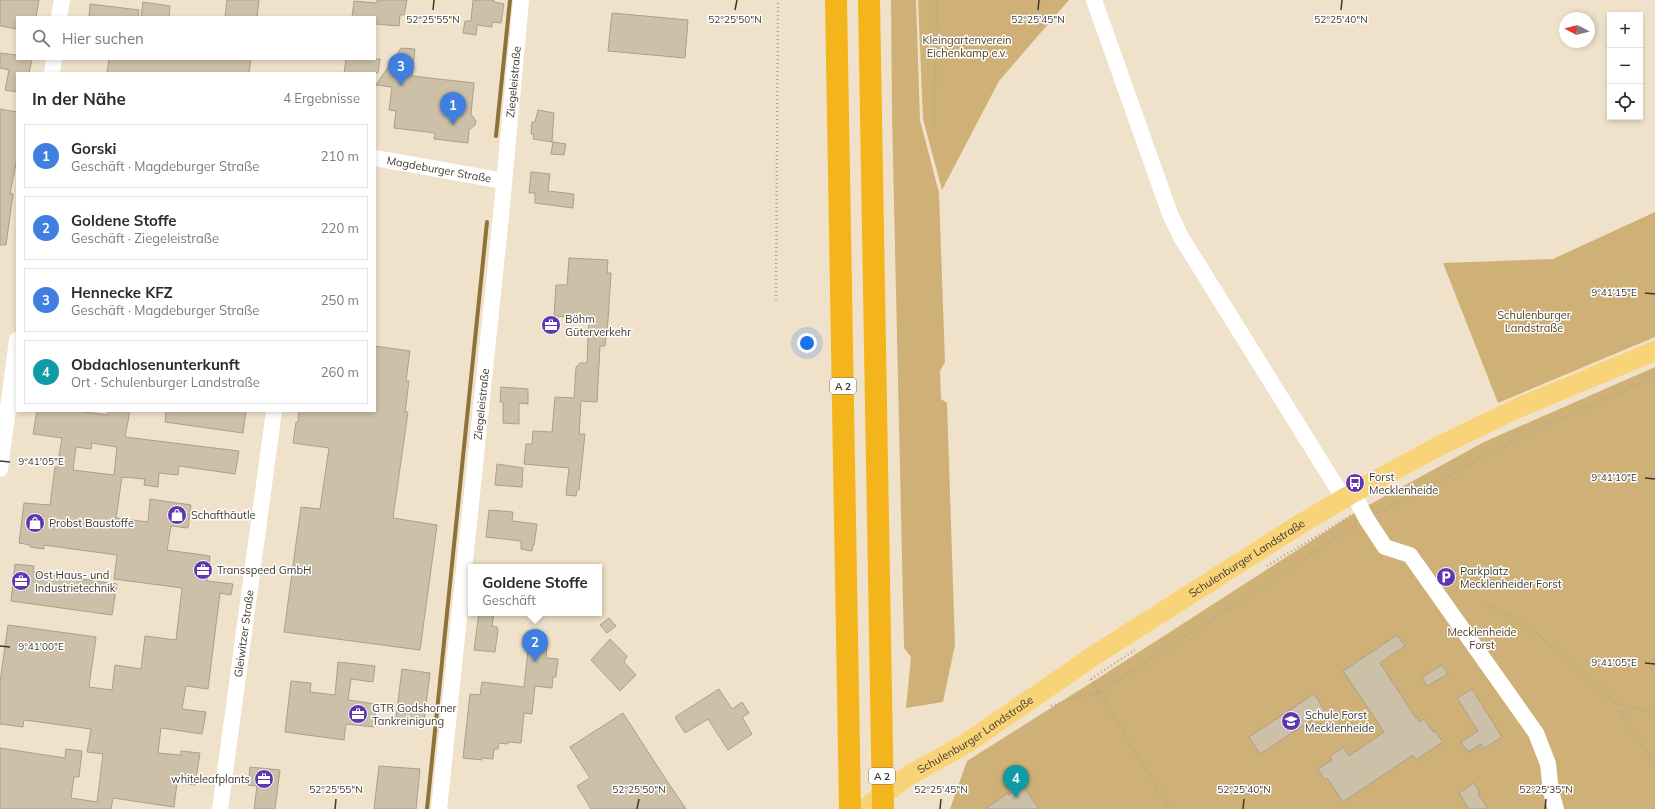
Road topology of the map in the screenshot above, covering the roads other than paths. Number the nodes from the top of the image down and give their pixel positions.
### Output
1 (62, 0) edge
2 (521, 0) edge
3 (836, 0) edge
4 (869, 0) edge
5 (1094, 0) edge
6 (59, 16) edge
7 (54, 60) edge
8 (52, 72) edge
9 (376, 158) edge
10 (504, 180) junction
11 (16, 348) edge
12 (1655, 351) edge
13 (274, 412) edge
14 (0, 469) edge
15 (1356, 505) junction
16 (220, 809) edge
17 (439, 809) edge
18 (850, 809) edge
19 (864, 809) edge
20 (883, 809) edge
21 (1556, 809) edge

1 - 6 street
2 - 10 street, Ziegeleistraße
3 - 18 highway, A 2
4 - 20 highway, A 2
5 - 15 street
7 - 8 street
9 - 10 street, Magdeburger Straße
10 - 17 street, Ziegeleistraße
11 - 14 street
12 - 15 main road, Schulenburger Landstraße
13 - 16 street, Gleiwitzer Straße
15 - 19 main road, Schulenburger Landstraße
15 - 21 street

